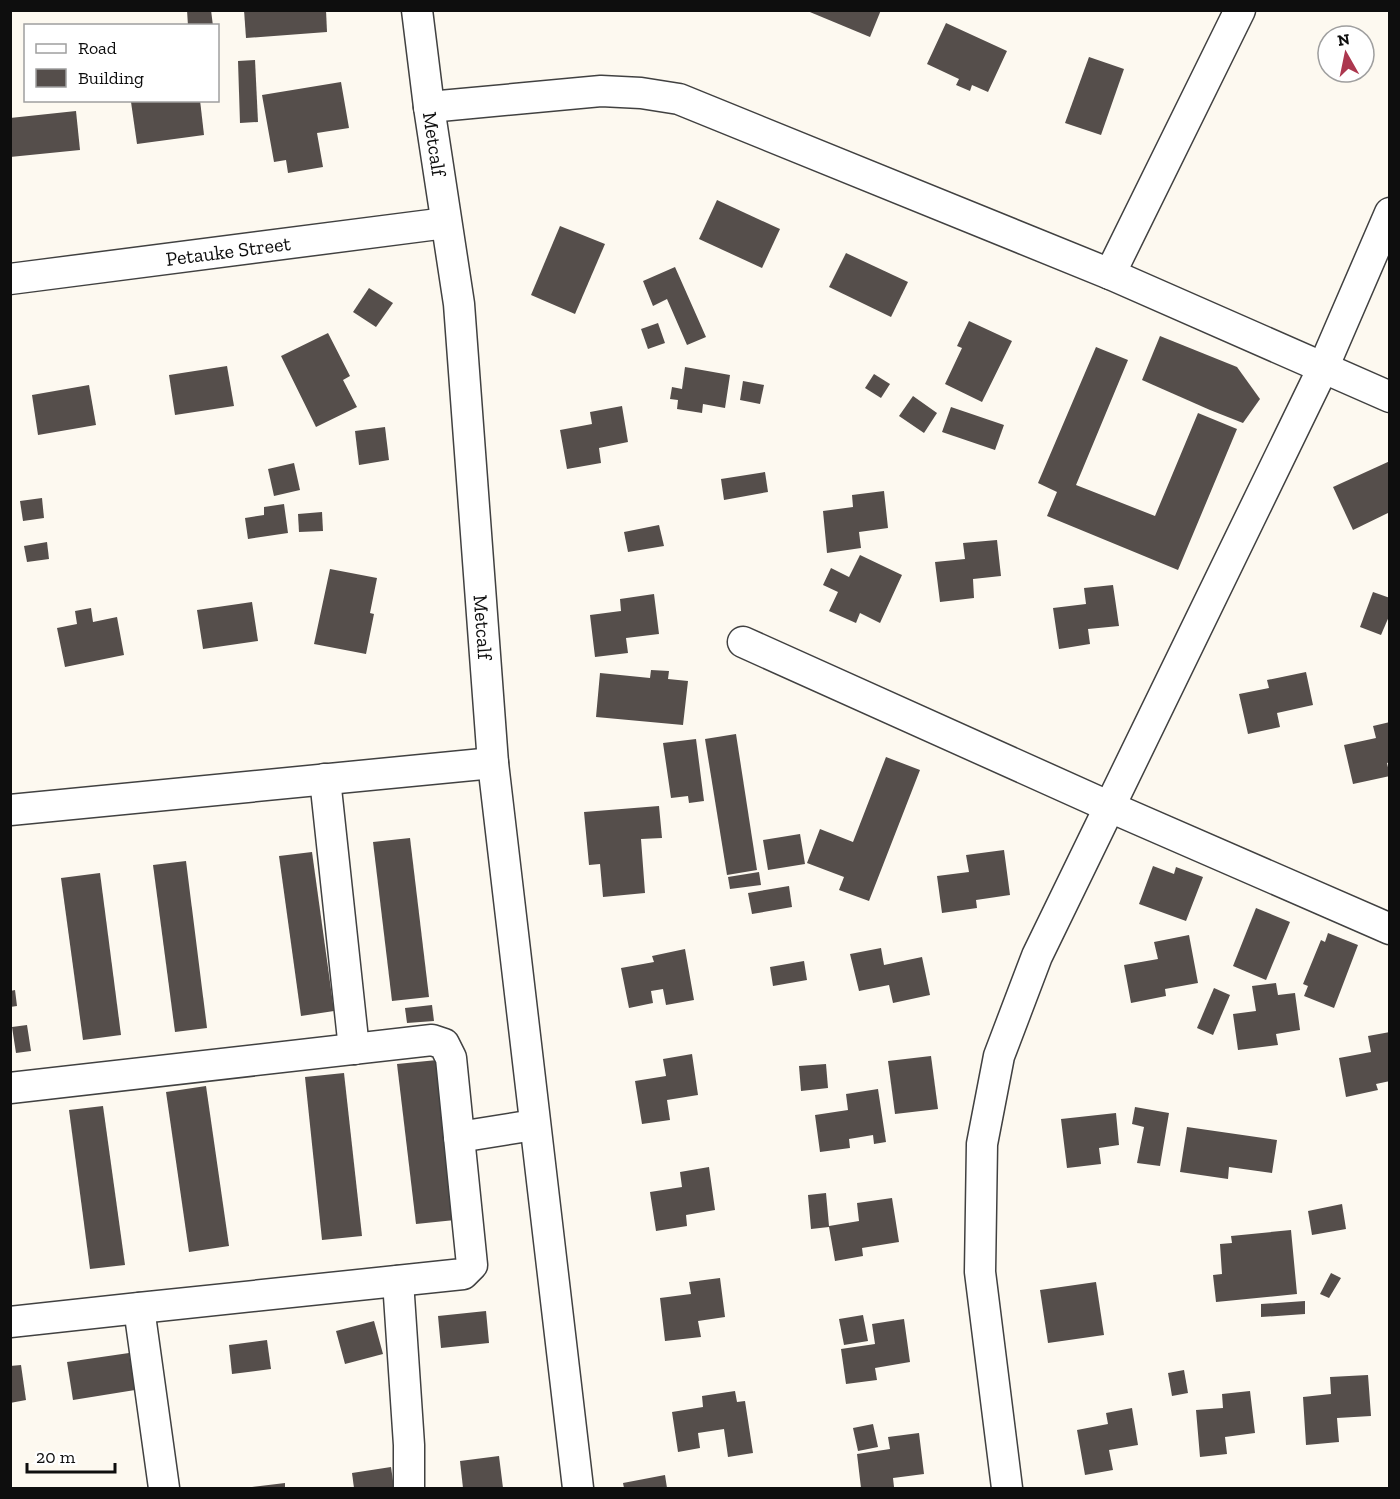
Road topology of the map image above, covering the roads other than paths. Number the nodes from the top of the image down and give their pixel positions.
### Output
1 (417, 10) edge
2 (1240, 10) edge
3 (429, 107) junction
4 (1389, 213) edge
5 (446, 223) junction
6 (1110, 274) junction
7 (10, 279) edge
8 (1323, 368) junction
9 (1389, 397) edge
10 (742, 642) dead end
11 (493, 763) junction
12 (325, 779) junction
13 (1110, 807) junction
14 (10, 810) edge
15 (1389, 929) edge
16 (354, 1049) junction
17 (10, 1088) edge
18 (534, 1125) junction
19 (459, 1137) junction
20 (398, 1281) junction
21 (139, 1308) junction
22 (10, 1322) edge
23 (164, 1488) edge
24 (409, 1488) edge
25 (578, 1488) edge
26 (1007, 1488) edge

1 - 3 street, Metcalf
2 - 6 street
3 - 5 street, Metcalf
3 - 6 street
4 - 8 street
5 - 7 street, Petauke Street
5 - 11 street, Metcalf
6 - 8 street
8 - 9 street
8 - 13 street
10 - 13 street
11 - 12 street
11 - 18 street, Metcalf
12 - 14 street
12 - 16 street
13 - 15 street
13 - 26 street
16 - 17 street
16 - 19 street
18 - 19 street
18 - 25 street, Metcalf
19 - 20 street
20 - 21 street
20 - 24 street
21 - 22 street
21 - 23 street

